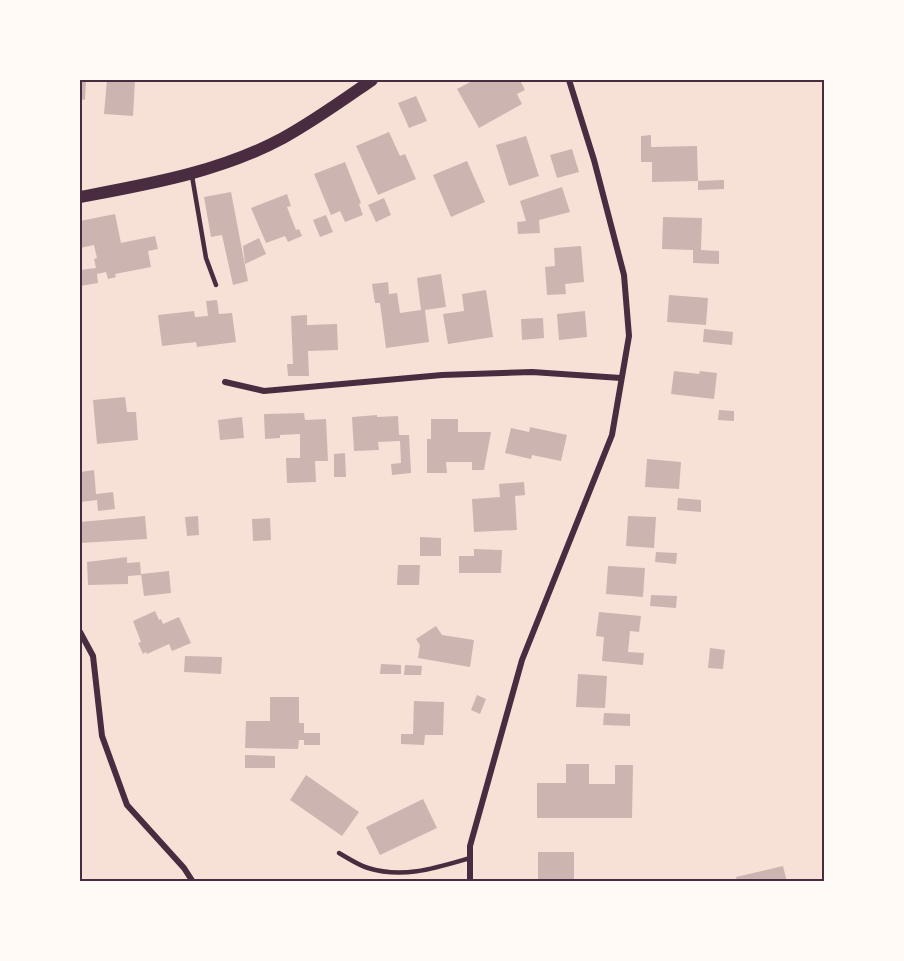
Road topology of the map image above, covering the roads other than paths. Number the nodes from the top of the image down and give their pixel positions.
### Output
1 (372, 80) edge
2 (569, 80) edge
3 (192, 173) junction
4 (80, 197) edge
5 (216, 285) dead end
6 (621, 378) junction
7 (225, 382) dead end
8 (80, 632) edge
9 (339, 853) dead end
10 (470, 858) junction
11 (193, 882) edge
12 (470, 882) edge

1 - 3 main road
2 - 6 street
3 - 4 main road
3 - 5 lane
6 - 7 street
6 - 10 street
8 - 11 street
9 - 10 lane
10 - 12 street

